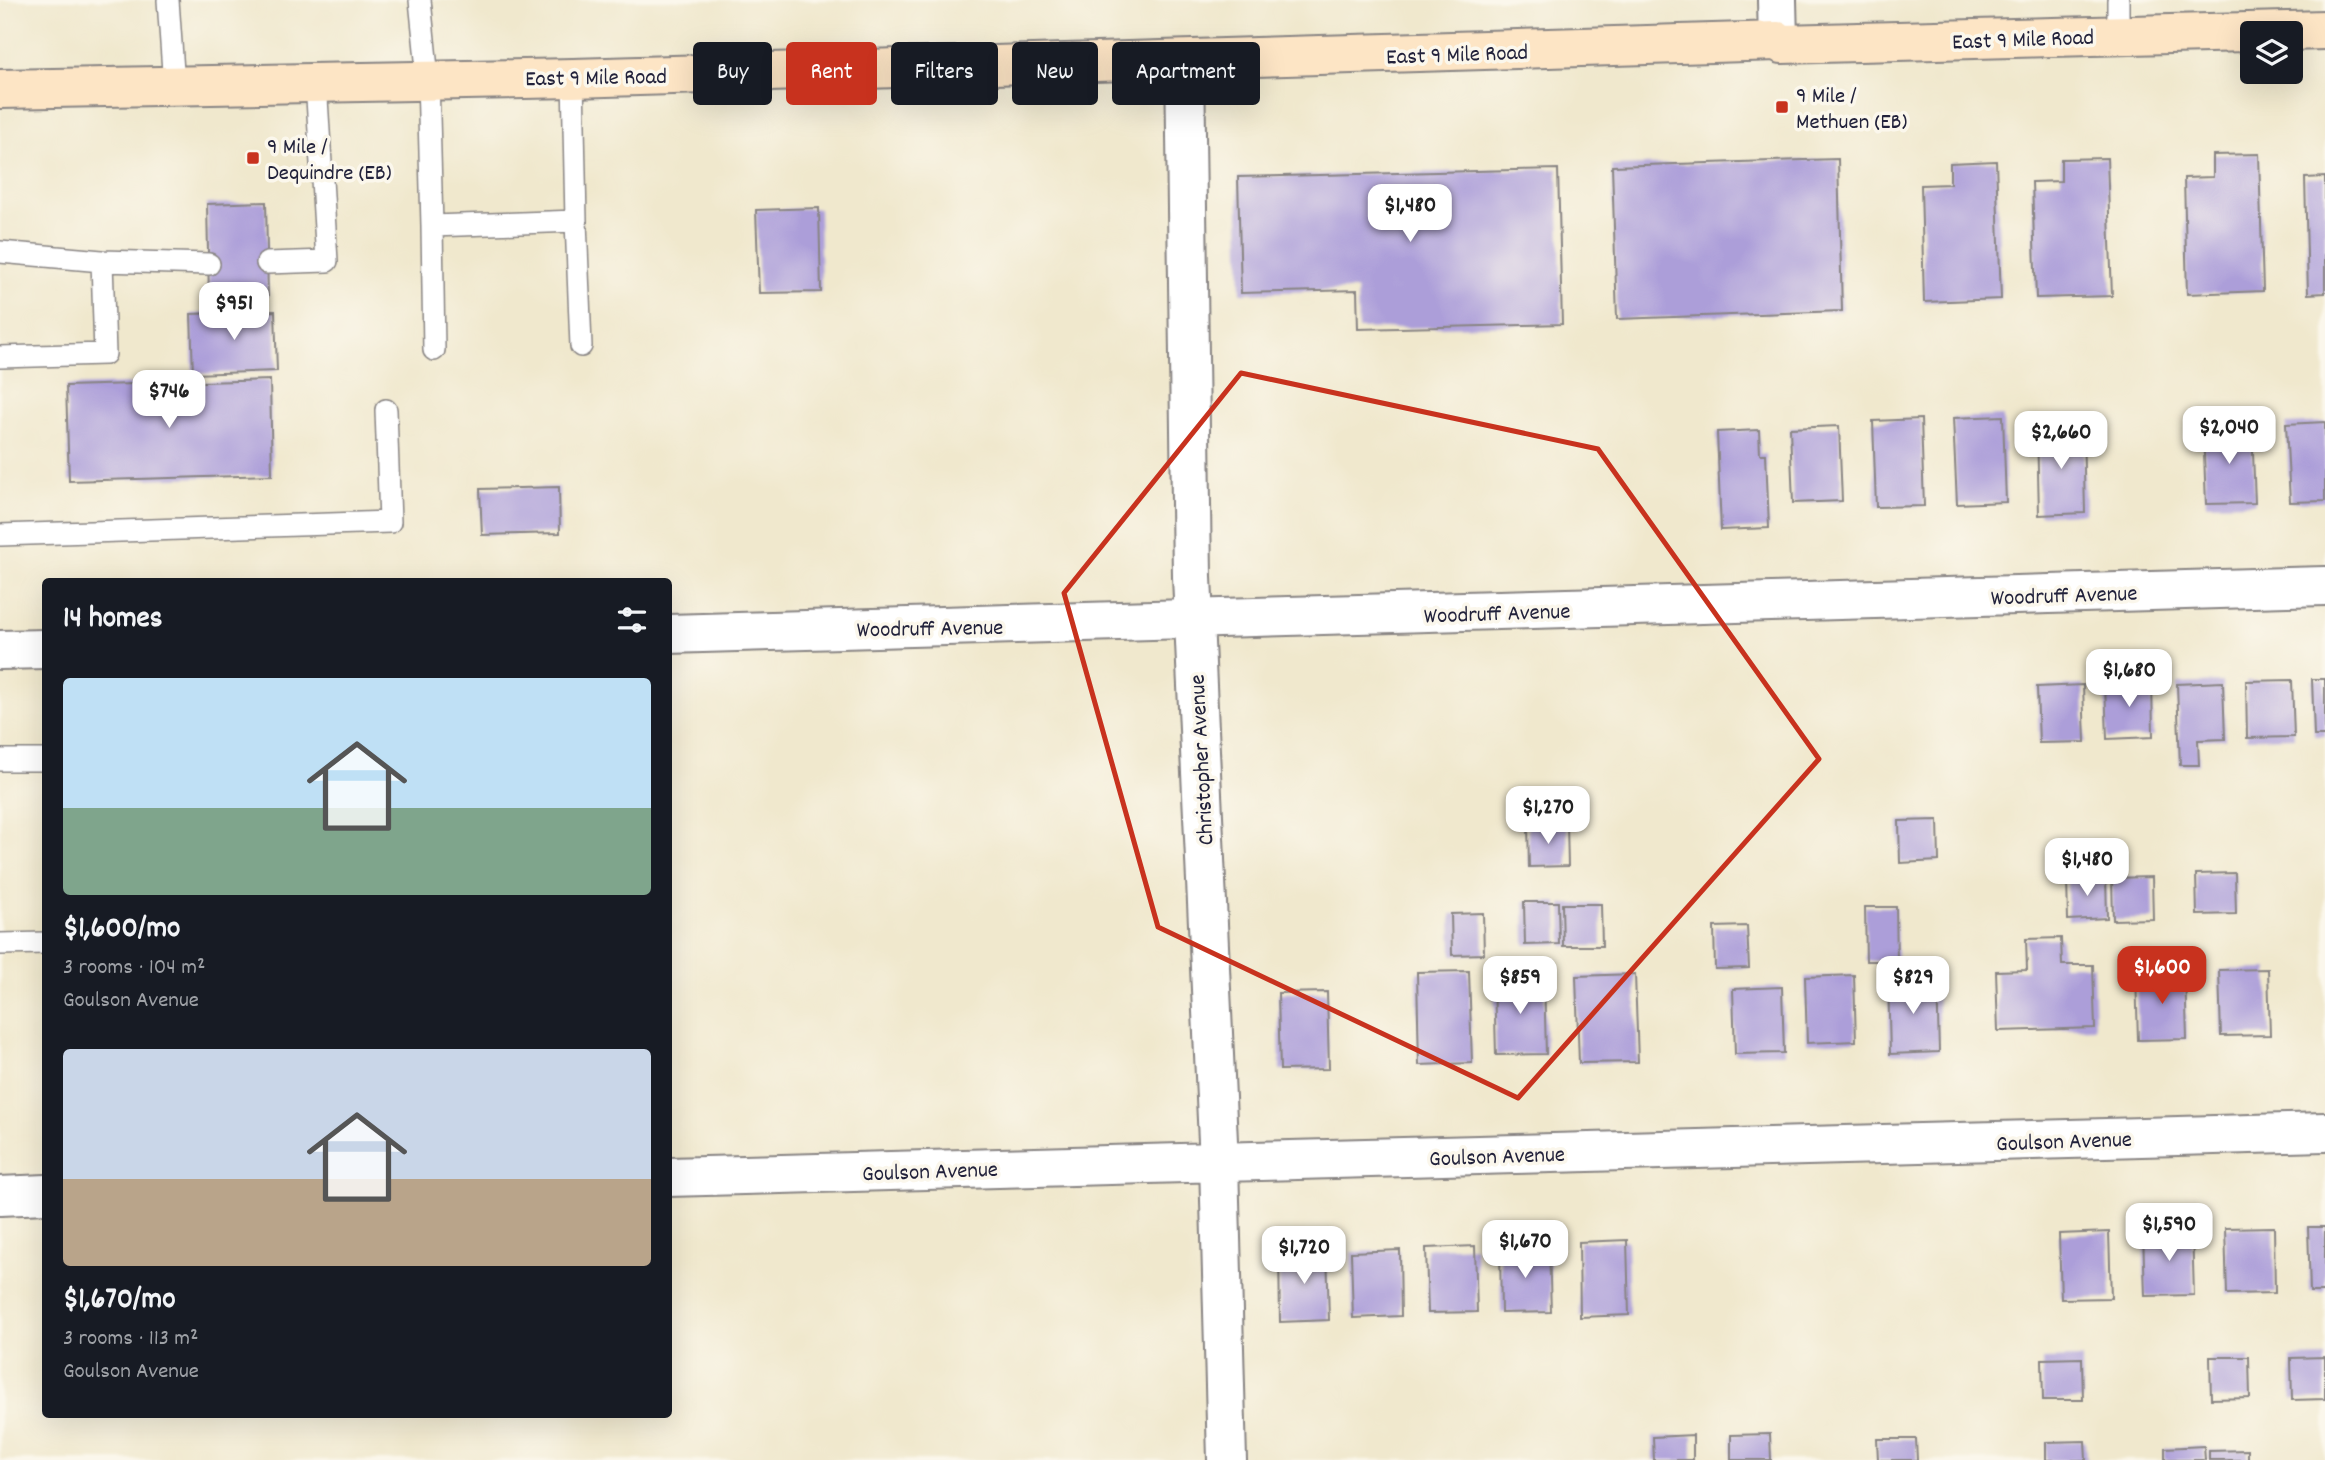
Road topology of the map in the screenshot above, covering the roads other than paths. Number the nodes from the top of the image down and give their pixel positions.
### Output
1 (168, 0) edge
2 (420, 0) edge
3 (1777, 0) edge
4 (2118, 18) edge
5 (2325, 30) edge
6 (1778, 41) junction
7 (1260, 58) edge
8 (1112, 62) edge
9 (573, 78) junction
10 (428, 79) junction
11 (316, 82) junction
12 (174, 86) junction
13 (0, 89) edge
14 (1186, 105) edge
15 (576, 221) junction
16 (432, 226) junction
17 (0, 252) edge
18 (102, 261) junction
19 (267, 262) dead end
20 (209, 264) dead end
21 (581, 346) dead end
22 (434, 349) dead end
23 (0, 357) edge
24 (386, 410) dead end
25 (0, 535) edge
26 (2325, 586) edge
27 (1195, 621) junction
28 (672, 634) edge
29 (42, 649) edge
30 (0, 650) edge
31 (0, 760) edge
32 (42, 760) edge
33 (42, 943) edge
34 (0, 944) edge
35 (2325, 1132) edge
36 (1219, 1163) junction
37 (672, 1177) edge
38 (42, 1195) edge
39 (0, 1196) edge
40 (1227, 1460) edge

1 - 12 lane
2 - 10 lane
3 - 6 street
4 - 5 main road, East 9 Mile Road
4 - 6 main road, East 9 Mile Road
6 - 7 main road, East 9 Mile Road
8 - 9 main road, East 9 Mile Road
9 - 10 main road, East 9 Mile Road
9 - 15 lane
10 - 11 main road, East 9 Mile Road
10 - 16 lane
11 - 12 main road, East 9 Mile Road
11 - 19 lane
12 - 13 main road, East 9 Mile Road
14 - 27 street, Christopher Avenue
15 - 16 lane
15 - 21 lane
16 - 22 lane
17 - 18 lane
18 - 20 lane
18 - 23 lane
24 - 25 lane
26 - 27 street, Woodruff Avenue
27 - 28 street, Woodruff Avenue
27 - 36 street, Christopher Avenue
29 - 30 street
31 - 32 lane
33 - 34 lane
35 - 36 street, Goulson Avenue
36 - 37 street, Goulson Avenue
36 - 40 street, Christopher Avenue
38 - 39 street

